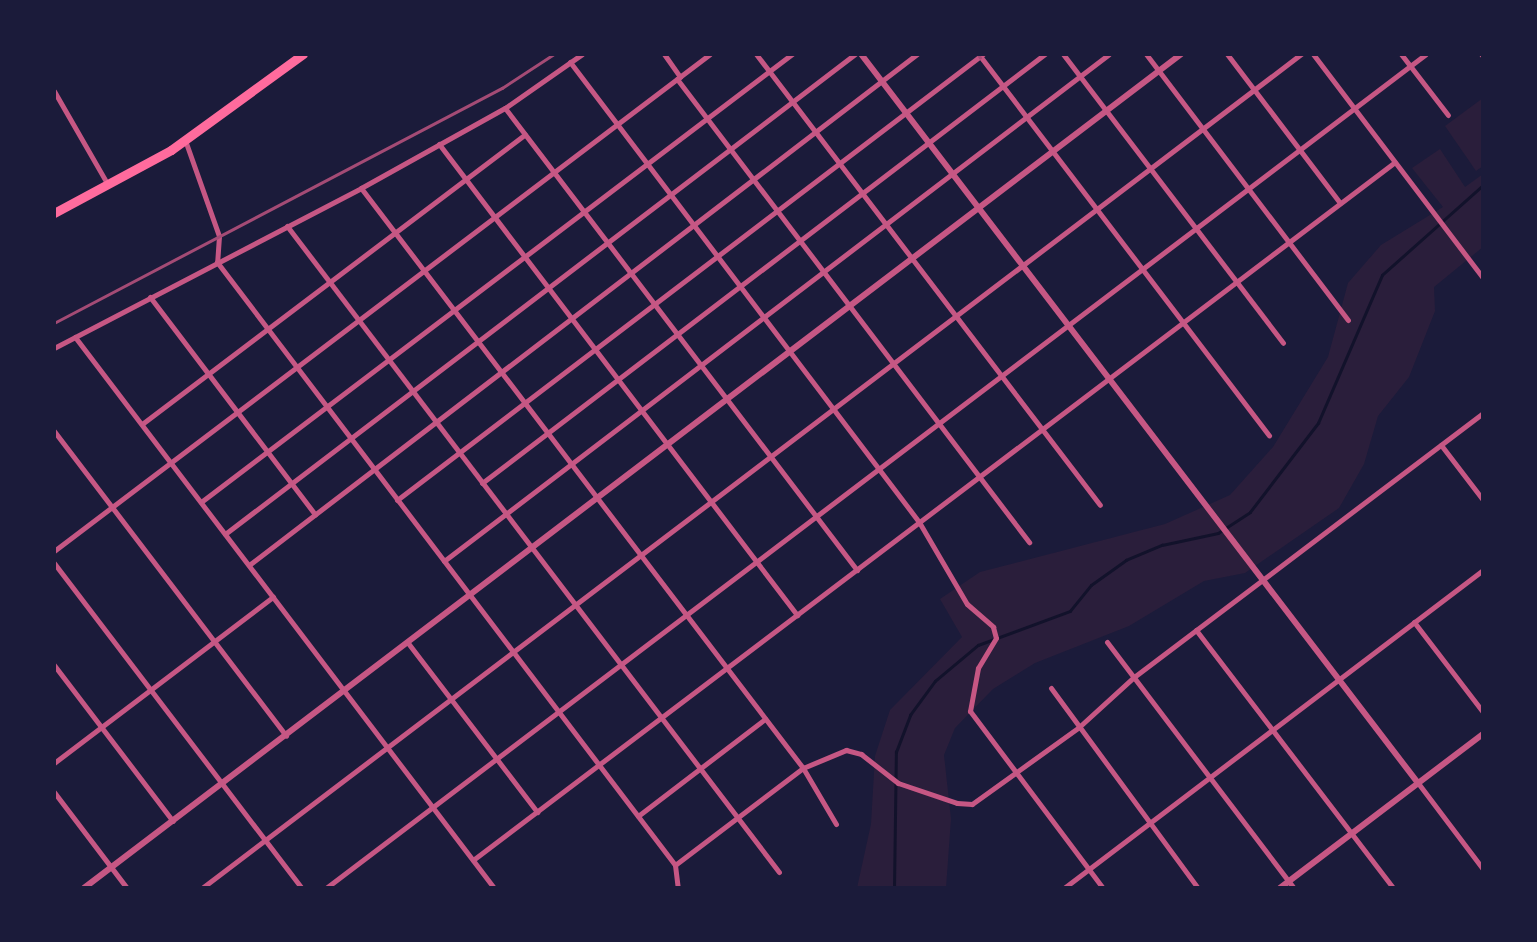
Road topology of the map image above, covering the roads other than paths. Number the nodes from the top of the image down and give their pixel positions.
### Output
1 (303, 54) edge
2 (582, 54) edge
3 (664, 54) edge
4 (710, 54) edge
5 (757, 54) edge
6 (792, 54) edge
7 (855, 54) edge
8 (861, 54) edge
9 (917, 54) edge
10 (1045, 54) edge
11 (1063, 54) edge
12 (1109, 54) edge
13 (1146, 54) edge
14 (1181, 54) edge
15 (1227, 54) edge
16 (1301, 54) edge
17 (1312, 54) edge
18 (1401, 54) edge
19 (1426, 54) edge
20 (982, 55) edge
21 (570, 62) junction
22 (1410, 66) junction
23 (1159, 71) junction
24 (770, 72) junction
25 (1080, 76) junction
26 (679, 78) junction
27 (882, 82) junction
28 (1003, 86) junction
29 (1254, 90) junction
30 (54, 91) edge
31 (793, 102) junction
32 (505, 108) junction
33 (1354, 109) junction
34 (1106, 111) junction
35 (905, 113) junction
36 (1448, 115) dead end
37 (1027, 117) junction
38 (708, 119) junction
39 (617, 125) junction
40 (1203, 129) junction
41 (816, 132) junction
42 (525, 134) junction
43 (185, 140) junction
44 (928, 143) junction
45 (439, 144) junction
46 (731, 149) junction
47 (1300, 150) junction
48 (1053, 152) junction
49 (1395, 162) junction
50 (839, 163) junction
51 (647, 164) junction
52 (1150, 169) junction
53 (554, 172) junction
54 (952, 174) junction
55 (465, 179) junction
56 (754, 179) junction
57 (108, 185) junction
58 (361, 188) junction
59 (1248, 189) junction
60 (862, 193) junction
61 (670, 195) junction
62 (1340, 203) junction
63 (978, 209) junction
64 (1097, 209) junction
65 (778, 211) junction
66 (584, 212) junction
67 (54, 214) edge
68 (495, 218) junction
69 (886, 224) junction
70 (694, 225) junction
71 (287, 226) junction
72 (1196, 229) junction
73 (395, 232) junction
74 (800, 241) junction
75 (1289, 242) junction
76 (608, 243) junction
77 (717, 256) junction
78 (524, 257) junction
79 (912, 259) junction
80 (1483, 261) edge
81 (217, 262) junction
82 (1022, 266) junction
83 (1475, 268) junction
84 (1142, 269) junction
85 (424, 271) junction
86 (824, 271) junction
87 (631, 273) junction
88 (1483, 278) edge
89 (330, 282) junction
90 (1236, 282) junction
91 (740, 286) junction
92 (548, 288) junction
93 (150, 297) junction
94 (655, 304) junction
95 (850, 306) junction
96 (455, 310) junction
97 (956, 316) junction
98 (764, 317) junction
99 (571, 319) junction
100 (1348, 320) dead end
101 (359, 321) junction
102 (1183, 322) junction
103 (1067, 326) junction
104 (267, 329) junction
105 (678, 334) junction
106 (75, 337) junction
107 (478, 341) junction
108 (1283, 343) dead end
109 (54, 348) edge
110 (595, 350) junction
111 (790, 352) junction
112 (389, 360) junction
113 (894, 363) junction
114 (701, 365) junction
115 (297, 368) junction
116 (502, 372) junction
117 (208, 374) junction
118 (1001, 376) junction
119 (1108, 379) junction
120 (618, 380) junction
121 (413, 391) junction
122 (727, 400) junction
123 (525, 403) junction
124 (327, 407) junction
125 (834, 409) junction
126 (641, 410) junction
127 (238, 412) junction
128 (1483, 413) edge
129 (436, 422) junction
130 (939, 423) junction
131 (142, 424) junction
132 (1042, 429) junction
133 (54, 431) edge
134 (548, 433) junction
135 (1269, 436) dead end
136 (351, 439) junction
137 (668, 445) junction
138 (1441, 445) junction
139 (268, 452) junction
140 (460, 453) junction
141 (771, 457) junction
142 (171, 463) junction
143 (571, 464) junction
144 (374, 469) junction
145 (879, 469) junction
146 (980, 476) junction
147 (482, 483) junction
148 (292, 484) junction
149 (598, 498) junction
150 (397, 500) junction
151 (1483, 500) edge
152 (201, 502) junction
153 (711, 502) junction
154 (1100, 505) dead end
155 (112, 508) junction
156 (506, 513) junction
157 (315, 514) junction
158 (816, 516) junction
159 (919, 522) junction
160 (225, 534) junction
161 (1030, 542) dead end
162 (532, 548) junction
163 (54, 551) edge
164 (641, 555) junction
165 (444, 561) junction
166 (756, 562) junction
167 (54, 563) edge
168 (248, 565) junction
169 (857, 570) junction
170 (1483, 570) edge
171 (1263, 580) junction
172 (470, 595) junction
173 (273, 597) junction
174 (575, 605) junction
175 (686, 615) junction
176 (797, 615) junction
177 (1414, 622) junction
178 (1196, 630) junction
179 (215, 642) junction
180 (1107, 642) dead end
181 (408, 643) junction
182 (513, 652) junction
183 (621, 664) junction
184 (54, 666) edge
185 (727, 668) junction
186 (1134, 677) junction
187 (1339, 680) junction
188 (1051, 688) dead end
189 (151, 690) junction
190 (345, 691) junction
191 (451, 699) junction
192 (559, 712) junction
193 (1483, 712) edge
194 (661, 718) junction
195 (765, 719) junction
196 (101, 727) junction
197 (1079, 727) junction
198 (1272, 730) junction
199 (1483, 734) edge
200 (286, 736) junction
201 (387, 747) junction
202 (496, 759) junction
203 (54, 763) edge
204 (599, 765) junction
205 (700, 768) junction
206 (803, 768) junction
207 (1017, 773) junction
208 (1210, 777) junction
209 (224, 783) junction
210 (1418, 783) junction
211 (54, 792) edge
212 (433, 807) junction
213 (537, 812) junction
214 (638, 816) junction
215 (737, 818) junction
216 (173, 821) junction
217 (1149, 823) junction
218 (835, 824) dead end
219 (1351, 834) junction
220 (265, 840) junction
221 (473, 860) junction
222 (675, 865) junction
223 (111, 867) junction
224 (1089, 869) junction
225 (1483, 869) edge
226 (779, 872) dead end
227 (1289, 881) junction
228 (84, 888) edge
229 (127, 888) edge
230 (202, 888) edge
231 (302, 888) edge
232 (326, 888) edge
233 (494, 888) edge
234 (678, 888) edge
235 (1064, 888) edge
236 (1103, 888) edge
237 (1198, 888) edge
238 (1280, 888) edge
239 (1294, 888) edge
240 (1392, 888) edge

1 - 43 highway
2 - 21 street
3 - 26 street
4 - 26 street
5 - 24 street
6 - 24 street
7 - 31 street
8 - 27 street
9 - 27 street
10 - 28 street
11 - 25 street
12 - 25 street
13 - 23 street
14 - 23 street
15 - 29 street
16 - 29 street
17 - 33 street
18 - 22 street
19 - 22 street
20 - 28 street
20 - 35 street
21 - 32 street
21 - 39 street
22 - 33 street
22 - 36 street
23 - 34 street
23 - 40 street
24 - 31 street
24 - 38 street
25 - 34 street
25 - 37 street
26 - 38 street
26 - 39 street
27 - 35 street
27 - 41 street
28 - 37 street
28 - 44 street
29 - 40 street
29 - 47 street
30 - 57 street
31 - 41 street
31 - 46 street
32 - 42 street
32 - 45 street
33 - 47 street
33 - 49 street
34 - 48 street
34 - 52 street
35 - 44 street
35 - 50 street
37 - 48 street
37 - 54 street
38 - 46 street
38 - 51 street
39 - 51 street
39 - 53 street
40 - 52 street
40 - 59 street
41 - 50 street
41 - 56 street
42 - 53 street
42 - 55 street
43 - 57 highway
43 - 81 street
44 - 54 street
44 - 60 street
45 - 55 street
45 - 58 street
46 - 56 street
46 - 61 street
47 - 59 street
47 - 62 street
48 - 63 street
48 - 64 street
49 - 62 street
49 - 83 street
50 - 60 street
50 - 65 street
51 - 61 street
51 - 66 street
52 - 64 street
52 - 72 street
53 - 66 street
53 - 68 street
54 - 63 street
54 - 69 street
55 - 68 street
55 - 73 street
56 - 65 street
56 - 70 street
57 - 67 highway
58 - 71 street
58 - 73 street
59 - 72 street
59 - 75 street
60 - 69 street
60 - 74 street
61 - 70 street
61 - 76 street
62 - 75 street
63 - 79 street
63 - 82 street
64 - 82 street
64 - 84 street
65 - 74 street
65 - 77 street
66 - 76 street
66 - 78 street
68 - 78 street
68 - 85 street
69 - 79 street
69 - 86 street
70 - 77 street
70 - 87 street
71 - 81 street
71 - 89 street
72 - 84 street
72 - 90 street
73 - 85 street
73 - 89 street
74 - 86 street
74 - 91 street
75 - 90 street
75 - 100 street
76 - 87 street
76 - 92 street
77 - 91 street
77 - 94 street
78 - 92 street
78 - 96 street
79 - 95 street
79 - 97 street
80 - 83 street
81 - 93 street
81 - 104 street
82 - 97 street
82 - 103 street
83 - 88 street
84 - 102 street
84 - 103 street
85 - 96 street
85 - 101 street
86 - 95 street
86 - 98 street
87 - 94 street
87 - 99 street
89 - 101 street
89 - 104 street
90 - 102 street
90 - 108 street
91 - 98 street
91 - 105 street
92 - 99 street
92 - 107 street
93 - 106 street
93 - 117 street
94 - 105 street
94 - 110 street
95 - 111 street
95 - 113 street
96 - 107 street
96 - 112 street
97 - 113 street
97 - 118 street
98 - 111 street
98 - 114 street
99 - 110 street
99 - 116 street
101 - 112 street
101 - 115 street
102 - 119 street
102 - 135 street
103 - 118 street
103 - 119 street
104 - 115 street
104 - 117 street
105 - 114 street
105 - 120 street
106 - 109 street
106 - 131 street
107 - 116 street
107 - 121 street
110 - 120 street
110 - 123 street
111 - 122 street
111 - 125 street
112 - 121 street
112 - 124 street
113 - 125 street
113 - 130 street
114 - 122 street
114 - 126 street
115 - 124 street
115 - 127 street
116 - 123 street
116 - 129 street
117 - 127 street
117 - 131 street
118 - 130 street
118 - 132 street
119 - 132 street
119 - 171 street
120 - 126 street
120 - 134 street
121 - 129 street
121 - 136 street
122 - 137 street
122 - 141 street
123 - 134 street
123 - 140 street
124 - 136 street
124 - 139 street
125 - 141 street
125 - 145 street
126 - 137 street
126 - 143 street
127 - 139 street
127 - 142 street
128 - 138 street
129 - 140 street
129 - 144 street
130 - 145 street
130 - 146 street
131 - 142 street
132 - 146 street
132 - 154 street
133 - 155 street
134 - 143 street
134 - 147 street
136 - 144 street
136 - 148 street
137 - 149 street
137 - 153 street
138 - 151 street
138 - 171 street
139 - 148 street
139 - 152 street
140 - 147 street
140 - 150 street
141 - 153 street
141 - 158 street
142 - 152 street
142 - 155 street
143 - 149 street
143 - 156 street
144 - 150 street
144 - 157 street
145 - 158 street
145 - 159 street
146 - 159 street
146 - 161 street
147 - 156 street
148 - 157 street
148 - 160 street
149 - 162 street
149 - 164 street
150 - 165 street
152 - 160 street
153 - 164 street
153 - 166 street
155 - 163 street
155 - 179 street
156 - 162 street
156 - 165 street
157 - 168 street
158 - 166 street
158 - 169 street
159 - 169 street
159 - 207 street
160 - 168 street
162 - 172 street
162 - 174 street
164 - 174 street
164 - 175 street
165 - 172 street
166 - 175 street
166 - 176 street
167 - 189 street
168 - 173 street
169 - 176 street
170 - 177 street
171 - 178 street
171 - 187 street
172 - 181 street
172 - 182 street
173 - 179 street
173 - 190 street
174 - 182 street
174 - 183 street
175 - 183 street
175 - 185 street
176 - 185 street
177 - 187 street
177 - 193 street
178 - 186 street
178 - 198 street
179 - 189 street
179 - 200 street
180 - 186 street
181 - 190 street
181 - 191 street
182 - 191 street
182 - 192 street
183 - 192 street
183 - 194 street
184 - 196 street
185 - 194 street
185 - 195 street
186 - 197 street
186 - 208 street
187 - 198 street
187 - 210 street
188 - 197 street
189 - 196 street
189 - 209 street
190 - 200 street
190 - 201 street
191 - 201 street
191 - 202 street
192 - 202 street
192 - 204 street
194 - 204 street
194 - 205 street
195 - 205 street
195 - 206 street
196 - 203 street
196 - 216 street
197 - 207 street
197 - 217 street
198 - 208 street
198 - 219 street
199 - 210 street
200 - 209 street
201 - 212 street
201 - 220 street
202 - 212 street
202 - 213 street
204 - 213 street
204 - 214 street
205 - 214 street
205 - 215 street
206 - 207 street
206 - 215 street
206 - 218 street
207 - 224 street
208 - 217 street
208 - 227 street
209 - 216 street
209 - 220 street
210 - 219 street
210 - 225 street
211 - 223 street
212 - 221 street
212 - 232 street
213 - 221 street
214 - 222 street
215 - 222 street
215 - 226 street
216 - 223 street
217 - 224 street
217 - 237 street
219 - 227 street
219 - 240 street
220 - 230 street
220 - 231 street
221 - 233 street
222 - 234 street
223 - 228 street
223 - 229 street
224 - 235 street
224 - 236 street
227 - 238 street
227 - 239 street

